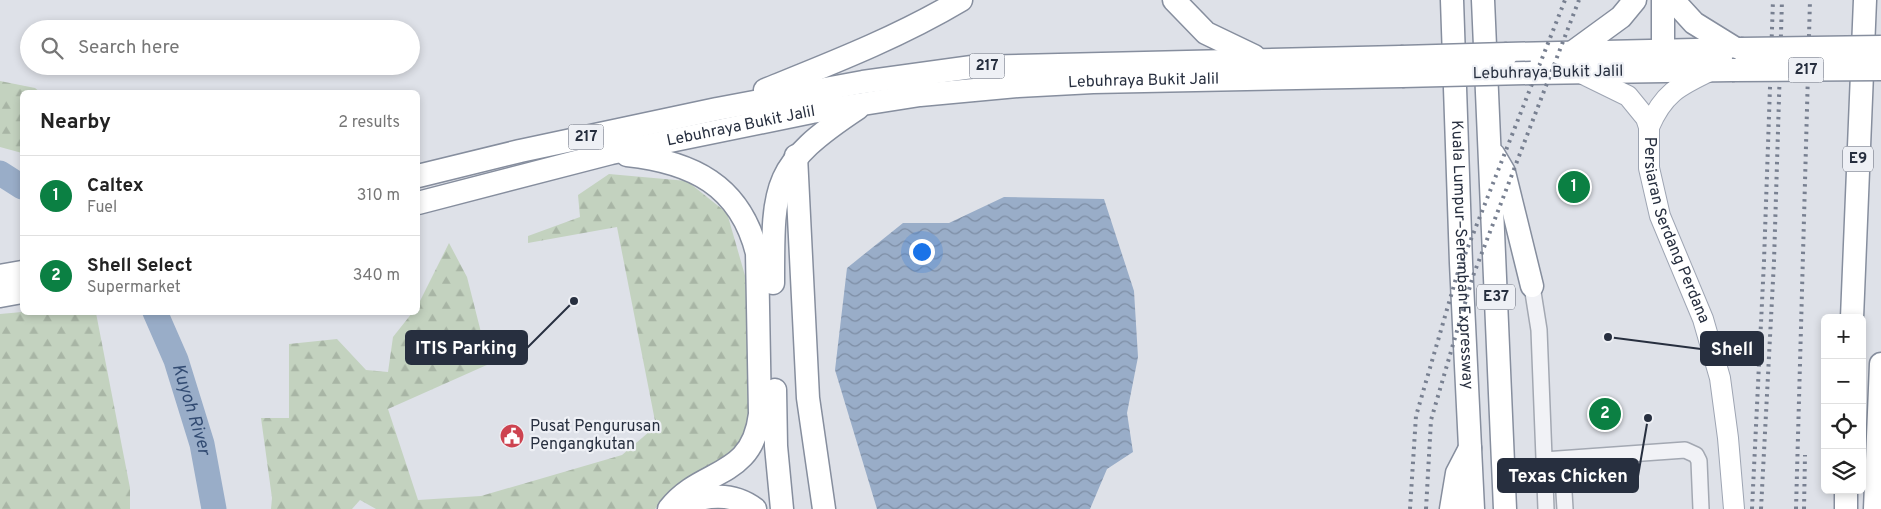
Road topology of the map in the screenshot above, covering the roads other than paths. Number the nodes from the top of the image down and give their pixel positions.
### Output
1 (961, 0) edge
2 (1174, 0) edge
3 (1452, 0) edge
4 (1483, 0) edge
5 (1635, 0) edge
6 (1662, 0) edge
7 (1673, 0) edge
8 (1865, 0) edge
9 (1881, 47) edge
10 (1259, 59) junction
11 (1730, 60) junction
12 (1663, 61) junction
13 (1576, 62) junction
14 (1402, 66) junction
15 (1881, 69) edge
16 (865, 103) junction
17 (717, 109) junction
18 (1649, 128) junction
19 (1490, 148) junction
20 (611, 153) junction
21 (796, 156) junction
22 (420, 175) edge
23 (420, 202) edge
24 (20, 272) edge
25 (0, 276) edge
26 (1532, 286) joint
27 (20, 292) edge
28 (0, 296) edge
29 (1852, 314) edge
30 (1881, 364) edge
31 (1470, 447) junction
32 (1562, 459) junction
33 (1544, 460) junction
34 (1846, 494) edge
35 (669, 509) edge
36 (679, 509) edge
37 (754, 509) edge
38 (782, 509) edge
39 (824, 509) edge
40 (1451, 509) edge
41 (1474, 509) edge
42 (1506, 509) edge
43 (1546, 509) edge
44 (1565, 509) edge
45 (1701, 509) edge
46 (1734, 509) edge
47 (1846, 509) edge
48 (1875, 509) edge

1 - 17 highway
2 - 10 highway
3 - 31 highway, Kuala Lumpur–Seremban Expressway / E37
4 - 19 highway, Kuala Lumpur–Seremban Expressway / E37
5 - 13 highway
6 - 12 highway
7 - 11 highway
8 - 29 highway, E9
9 - 11 highway, Lebuhraya Bukit Jalil / 217, bridge
10 - 14 highway, Lebuhraya Bukit Jalil / 217
10 - 17 highway, Lebuhraya Bukit Jalil / 217
11 - 12 highway, Lebuhraya Bukit Jalil / 217
11 - 12 highway, Lebuhraya Bukit Jalil / 217
11 - 15 highway, Lebuhraya Bukit Jalil / 217, bridge
11 - 18 main road, Persiaran Serdang Perdana
12 - 13 highway, Lebuhraya Bukit Jalil / 217
13 - 14 highway, Lebuhraya Bukit Jalil / 217, bridge
13 - 18 main road, Persiaran Serdang Perdana
14 - 16 highway, Lebuhraya Bukit Jalil / 217
16 - 20 highway, Lebuhraya Bukit Jalil / 217
16 - 21 highway
17 - 22 highway, Lebuhraya Bukit Jalil / 217
18 - 46 main road, Persiaran Serdang Perdana
19 - 26 highway
19 - 42 highway, Kuala Lumpur–Seremban Expressway / E37
20 - 23 highway, Lebuhraya Bukit Jalil / 217
20 - 35 highway
21 - 38 highway
21 - 39 highway
24 - 25 highway
26 - 33 street
27 - 28 highway
30 - 48 highway
31 - 40 highway
31 - 41 highway, Kuala Lumpur–Seremban Expressway / E37
32 - 33 street
32 - 44 street
32 - 45 street
33 - 43 street
34 - 47 highway
36 - 37 highway

